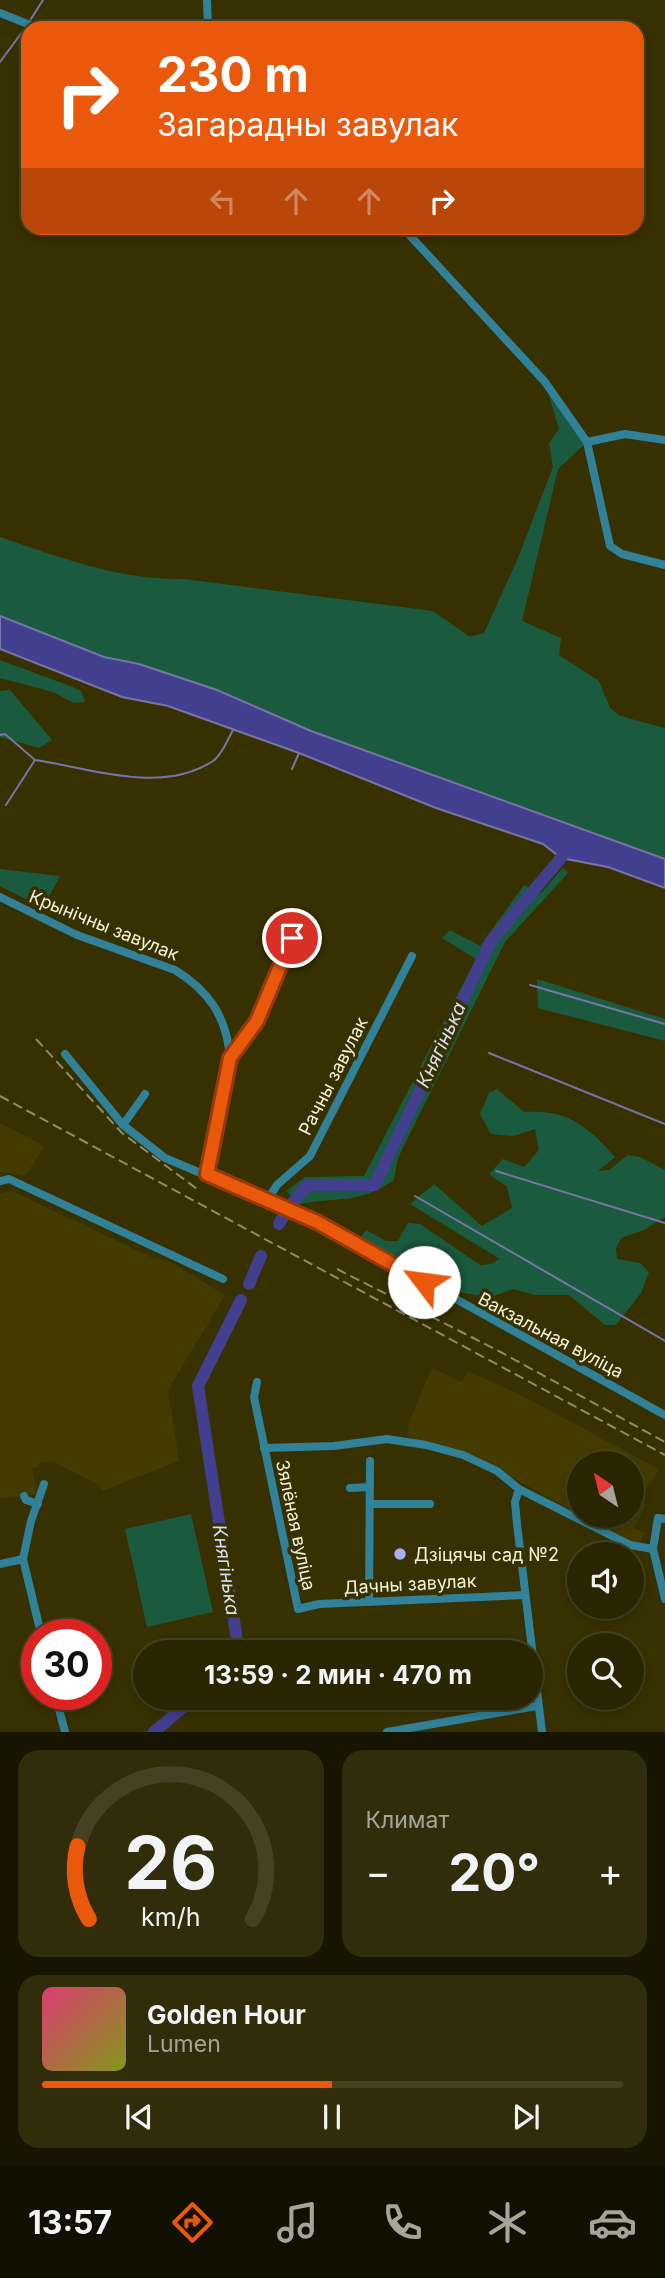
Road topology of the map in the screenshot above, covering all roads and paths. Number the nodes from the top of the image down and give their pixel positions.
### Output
1 (207, 0) edge
2 (0, 13) edge
3 (21, 21) edge
4 (208, 21) edge
5 (409, 235) edge
6 (665, 440) edge
7 (587, 442) junction
8 (665, 565) edge
9 (0, 897) edge
10 (292, 938) dead end
11 (412, 956) dead end
12 (65, 1054) dead end
13 (230, 1058) junction
14 (145, 1094) dead end
15 (123, 1125) junction
16 (207, 1174) junction
17 (0, 1181) edge
18 (268, 1199) junction
19 (223, 1279) dead end
20 (257, 1382) dead end
21 (665, 1415) edge
22 (264, 1448) junction
23 (370, 1461) dead end
24 (44, 1484) dead end
25 (370, 1487) junction
26 (350, 1488) dead end
27 (519, 1489) junction
28 (24, 1496) dead end
29 (38, 1504) junction
30 (370, 1504) junction
31 (430, 1504) dead end
32 (665, 1519) edge
33 (653, 1549) junction
34 (23, 1559) junction
35 (0, 1564) edge
36 (525, 1595) junction
37 (665, 1599) edge
38 (369, 1601) junction
39 (298, 1609) joint
40 (37, 1619) edge
41 (530, 1640) edge
42 (59, 1710) edge
43 (514, 1710) edge
44 (538, 1710) edge
45 (65, 1732) edge
46 (387, 1732) edge
47 (542, 1732) edge

1 - 4 street
2 - 3 street
5 - 7 street
6 - 7 street
7 - 8 street
9 - 13 street, Крынічны завулак
10 - 13 street
11 - 18 street, Рачны завулак
12 - 15 street, Вакзальная вуліца
13 - 16 street
14 - 15 street
15 - 16 street, Вакзальная вуліца
16 - 18 street, Вакзальная вуліца
17 - 19 street
18 - 21 street, Вакзальная вуліца
20 - 22 street, Зялёная вуліца
22 - 27 street, Зялёная вуліца
22 - 39 street, Зялёная вуліца
23 - 25 street
24 - 29 street
25 - 26 street
25 - 30 street
27 - 33 street, Зялёная вуліца
27 - 36 street
28 - 29 street
29 - 34 street
30 - 31 street
30 - 38 street
32 - 33 street
33 - 37 street
34 - 35 street
34 - 40 street
36 - 38 street, Дачны завулак
36 - 41 street
38 - 39 street, Дачны завулак
42 - 45 street
43 - 46 street
44 - 47 street

